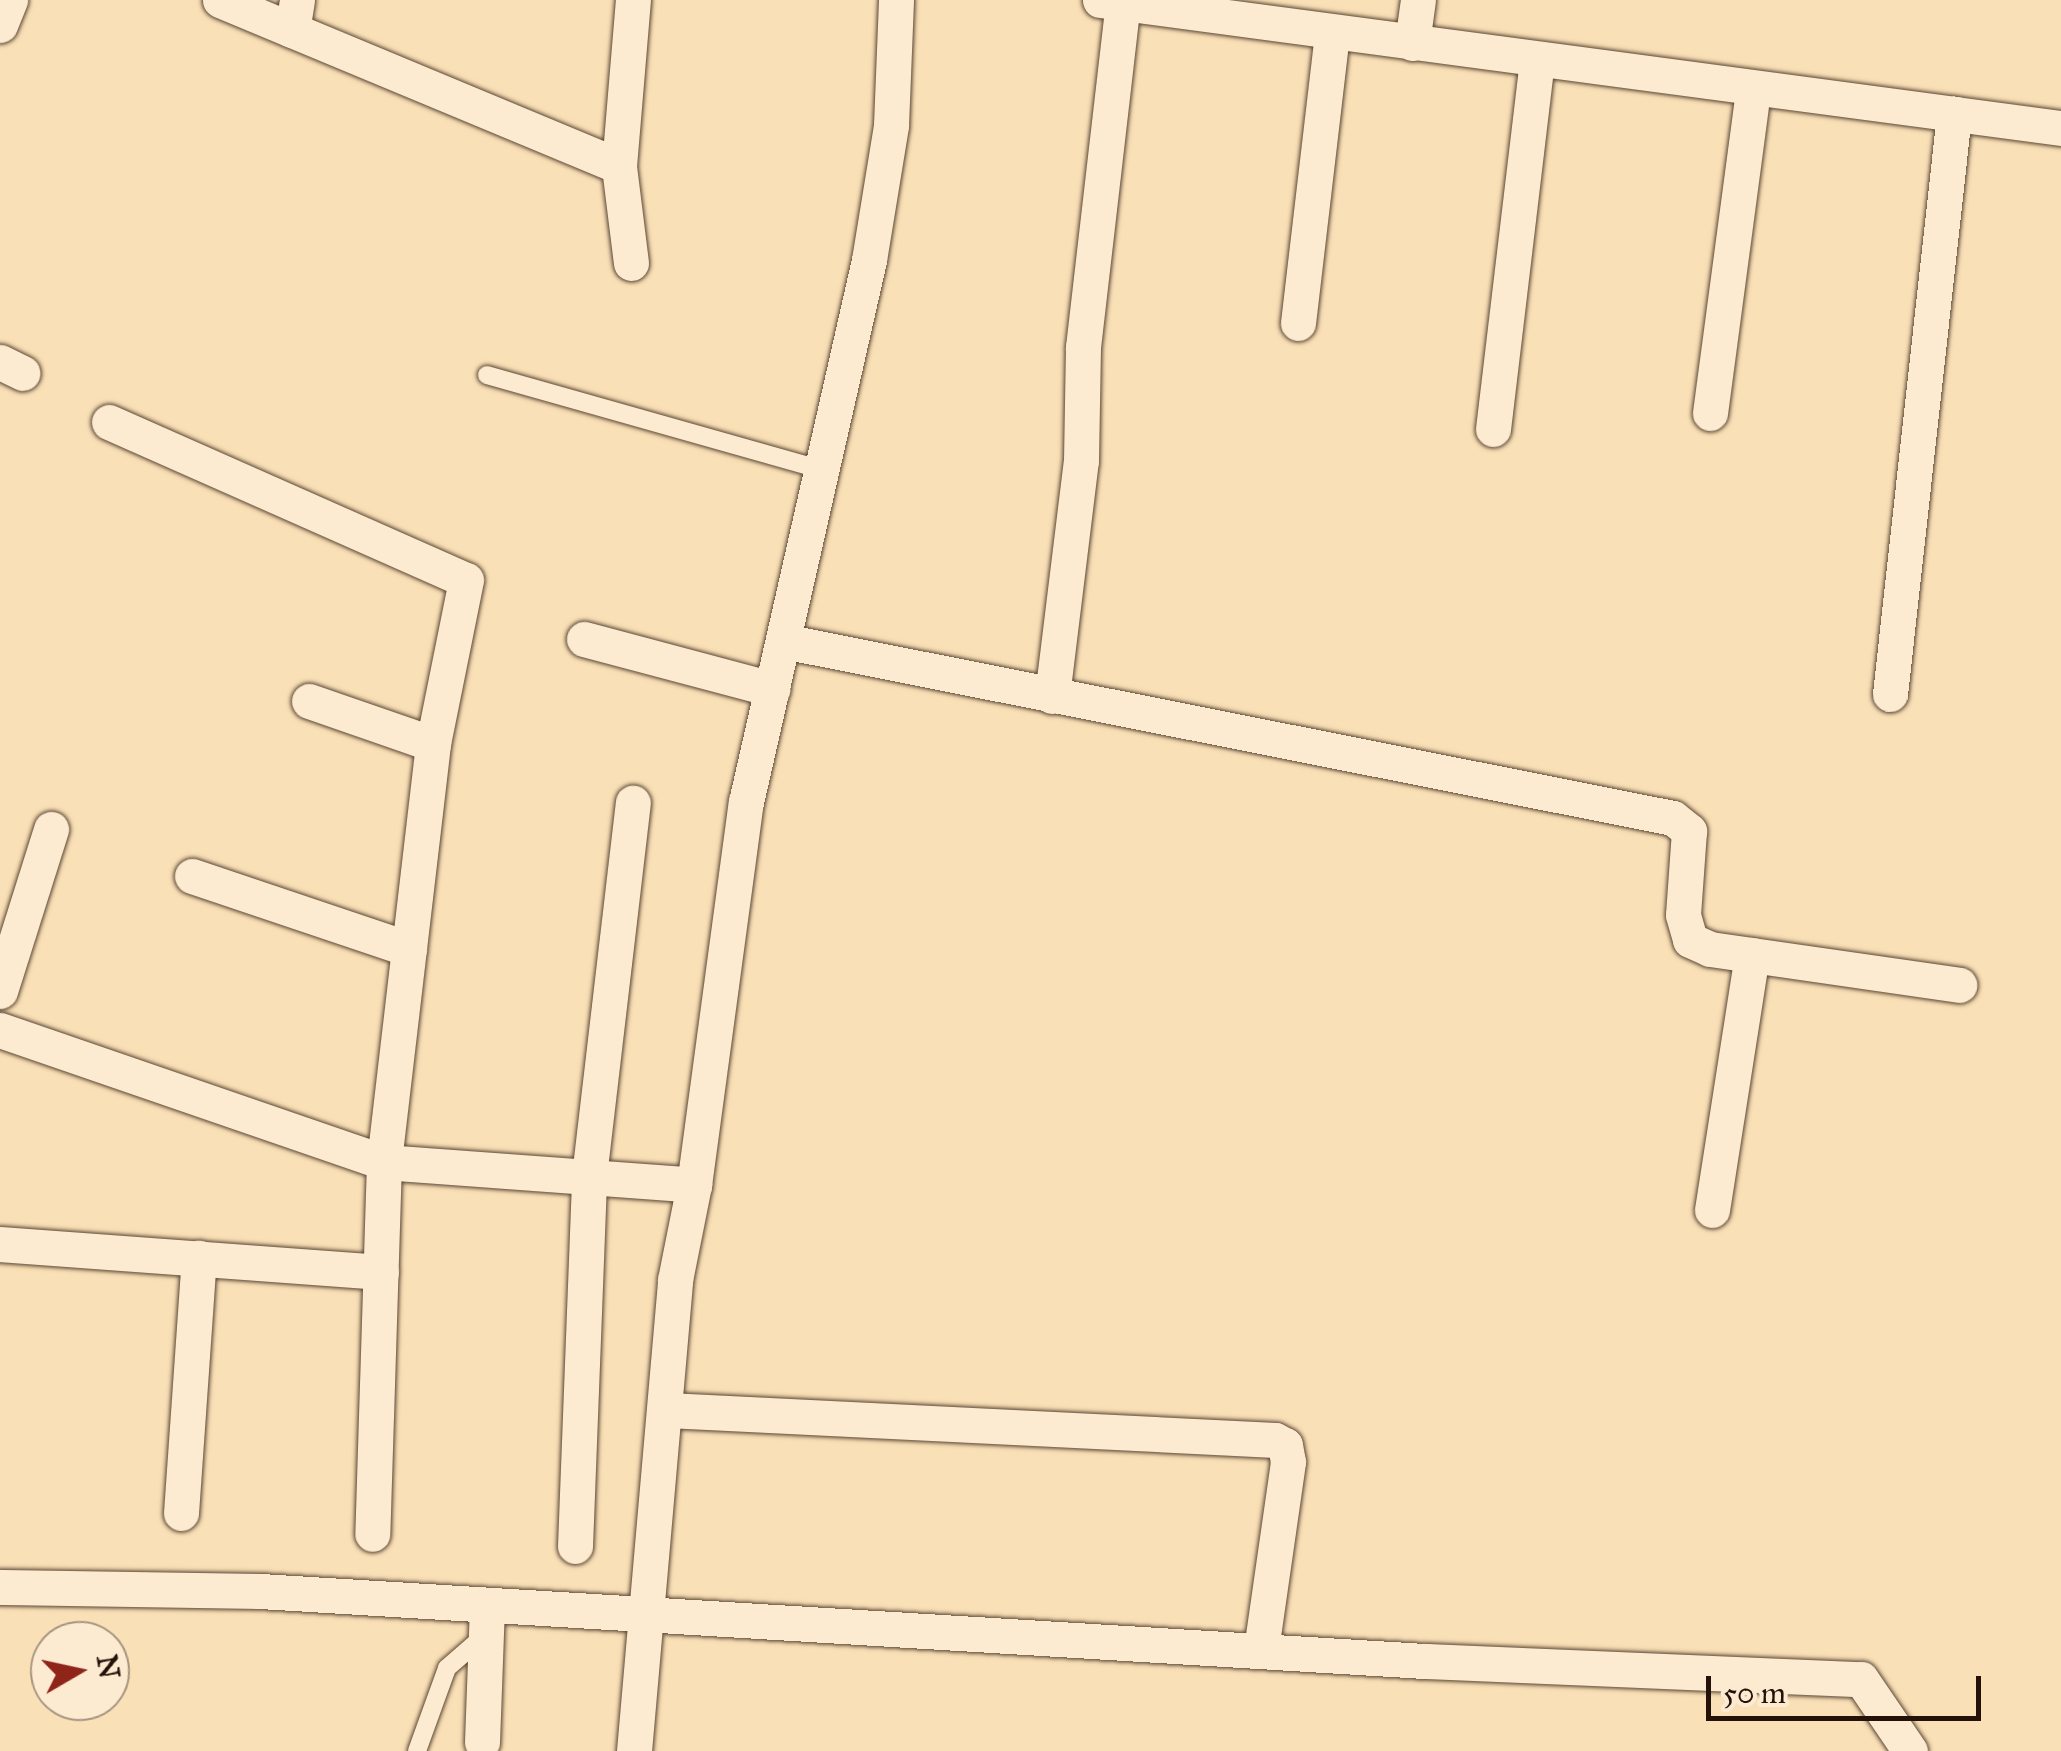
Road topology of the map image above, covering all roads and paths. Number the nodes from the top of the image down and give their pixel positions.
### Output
1 (10, 0) edge
2 (220, 0) edge
3 (632, 0) edge
4 (896, 0) edge
5 (1418, 0) edge
6 (1112, 2) edge
7 (294, 15) edge
8 (0, 25) edge
9 (1332, 34) junction
10 (1412, 42) junction
11 (1537, 61) junction
12 (1754, 89) junction
13 (1954, 114) junction
14 (2061, 128) edge
15 (619, 166) junction
16 (630, 263) dead end
17 (1298, 323) dead end
18 (487, 375) dead end
19 (1710, 414) dead end
20 (108, 422) dead end
21 (1493, 429) dead end
22 (820, 469) junction
23 (584, 640) dead end
24 (783, 640) junction
25 (772, 690) junction
26 (1890, 694) dead end
27 (1052, 696) junction
28 (308, 701) dead end
29 (433, 744) junction
30 (633, 802) dead end
31 (51, 829) dead end
32 (192, 876) dead end
33 (14, 885) edge
34 (409, 949) junction
35 (1752, 955) junction
36 (1959, 985) dead end
37 (0, 992) edge
38 (0, 1030) edge
39 (384, 1162) junction
40 (589, 1176) junction
41 (694, 1186) junction
42 (1712, 1210) dead end
43 (0, 1244) edge
44 (199, 1258) junction
45 (381, 1272) junction
46 (668, 1410) junction
47 (180, 1513) dead end
48 (372, 1534) dead end
49 (575, 1546) dead end
50 (0, 1587) edge
51 (646, 1617) junction
52 (487, 1620) junction
53 (1260, 1649) junction
54 (482, 1742) dead end
55 (417, 1751) edge
56 (634, 1751) edge
57 (1910, 1751) edge

1 - 8 street
2 - 7 street
3 - 15 street
4 - 22 street
5 - 10 street
6 - 9 street
6 - 27 street
7 - 15 street
9 - 10 street
9 - 17 street
10 - 11 street
11 - 12 street
11 - 21 street
12 - 13 street
12 - 19 street
13 - 14 street
13 - 26 street
15 - 16 street
18 - 22 lane
20 - 29 street
22 - 24 street
23 - 25 street
24 - 25 street
24 - 27 street
25 - 41 street
27 - 35 street
28 - 29 street
29 - 34 street
30 - 40 street
31 - 33 street
32 - 34 street
33 - 37 street
34 - 39 street
35 - 36 street
35 - 42 street
38 - 39 street
39 - 40 street
39 - 45 street
40 - 41 street
40 - 49 street
41 - 46 street
43 - 44 street
44 - 45 street
44 - 47 street
45 - 48 street
46 - 51 street
46 - 53 street
50 - 52 street
51 - 52 street
51 - 53 street
51 - 56 street
52 - 54 street
52 - 55 lane
53 - 57 street

